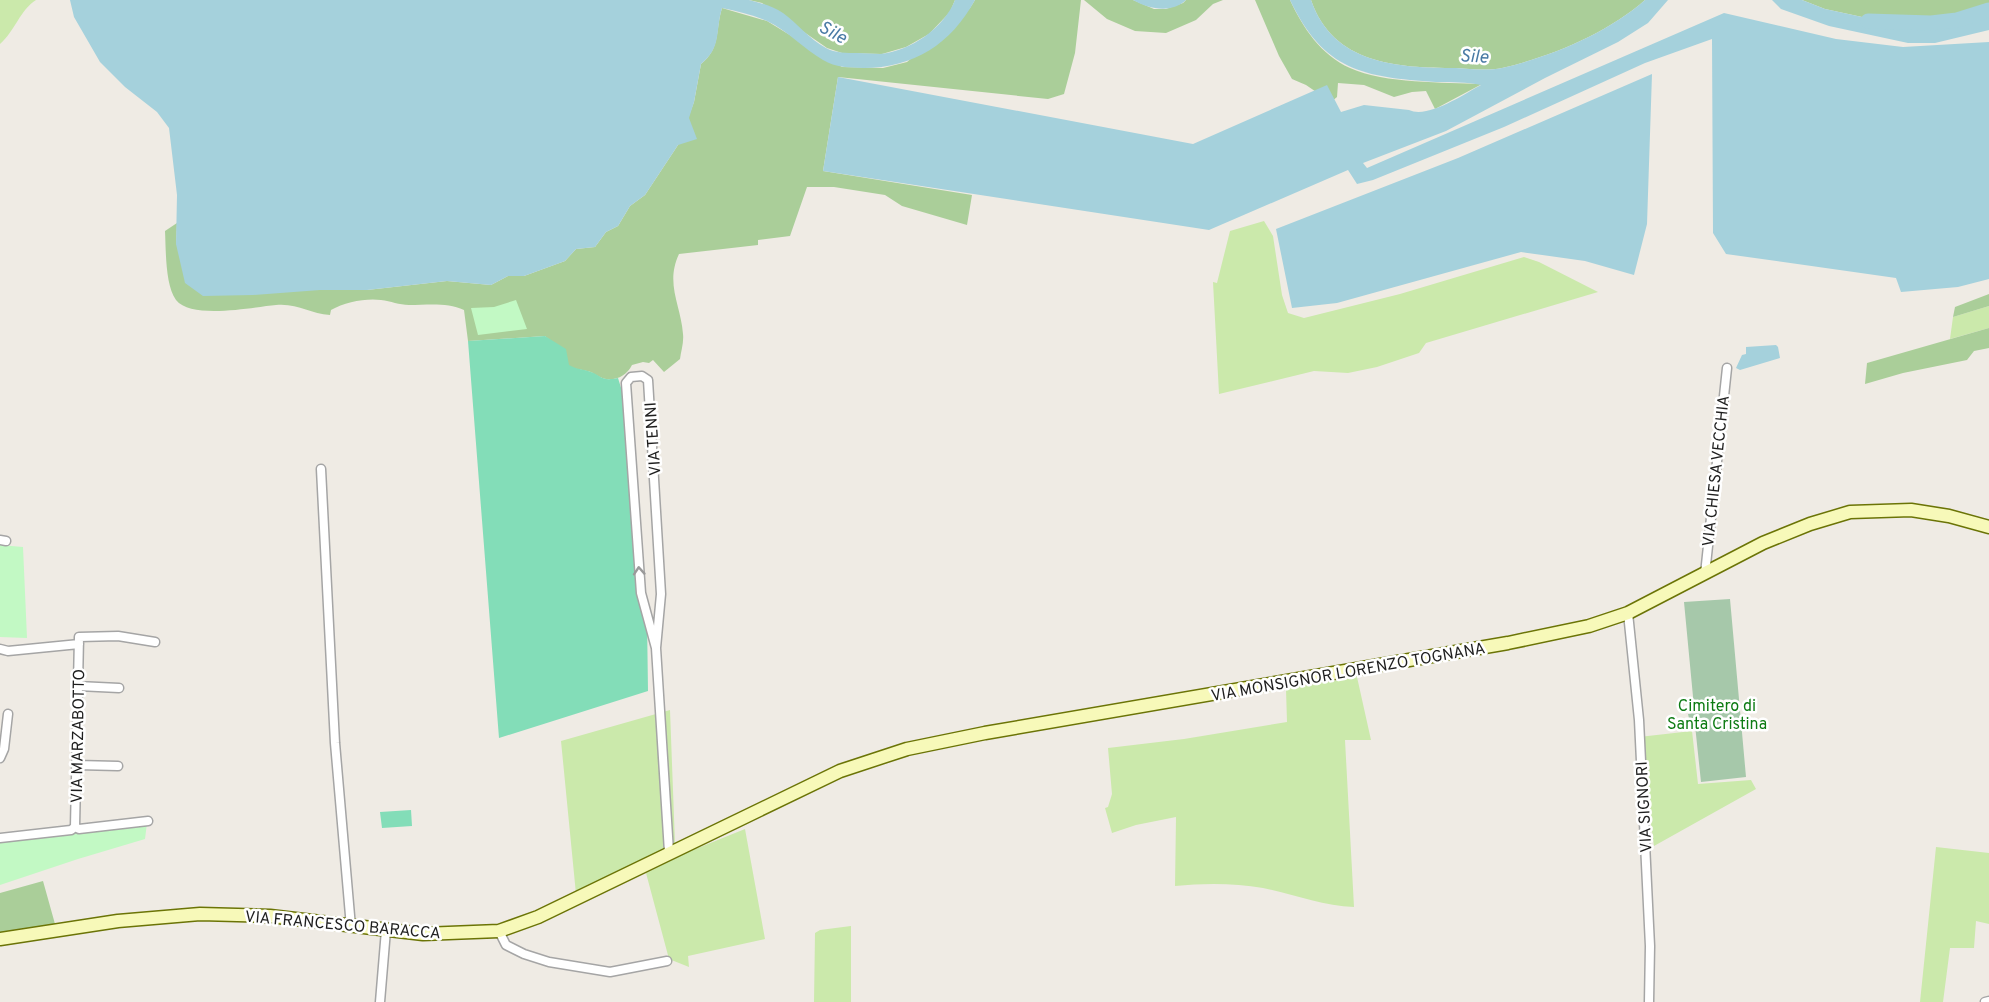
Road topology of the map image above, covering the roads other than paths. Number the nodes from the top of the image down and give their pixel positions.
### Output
1 (1727, 368) dead end
2 (321, 469) dead end
3 (1989, 527) edge
4 (1705, 574) junction
5 (645, 608) junction
6 (660, 608) junction
7 (1628, 613) junction
8 (155, 642) dead end
9 (79, 644) junction
10 (656, 648) junction
11 (0, 650) edge
12 (78, 686) junction
13 (119, 688) dead end
14 (8, 714) dead end
15 (0, 758) edge
16 (77, 765) junction
17 (118, 766) dead end
18 (148, 821) dead end
19 (75, 827) junction
20 (702, 836) joint
21 (0, 838) edge
22 (669, 852) junction
23 (351, 927) junction
24 (386, 930) junction
25 (499, 931) junction
26 (0, 939) edge
27 (667, 961) dead end
28 (1989, 1001) edge
29 (380, 1002) edge
30 (1649, 1002) edge
31 (1984, 1002) edge

1 - 4 street, VIA CHIESA VECCHIA
2 - 23 street
3 - 4 street, VIA MONSIGNOR LORENZO TOGNANA
4 - 7 street, VIA MONSIGNOR LORENZO TOGNANA
5 - 6 street
5 -> 6 street, VIA TENNI
5 - 10 street, VIA TENNI
6 - 10 street, VIA TENNI
7 - 20 street, VIA MONSIGNOR LORENZO TOGNANA
7 - 30 street, VIA SIGNORI
8 - 9 street, VIA MARZABOTTO
9 - 11 street, VIA MARZABOTTO
9 - 12 street, VIA MARZABOTTO
10 - 22 street, VIA TENNI
12 - 13 street
12 - 16 street, VIA MARZABOTTO
14 - 15 street
16 - 17 street
16 - 19 street, VIA MARZABOTTO
18 - 19 street, VIA MARZABOTTO
19 - 21 street, VIA MARZABOTTO
20 - 22 street, VIA FRANCESCO BARACCA
22 - 25 street, VIA FRANCESCO BARACCA
23 - 24 street, VIA FRANCESCO BARACCA
23 - 26 street, VIA FRANCESCO BARACCA
24 - 25 street, VIA FRANCESCO BARACCA
24 - 29 street
25 - 27 street
28 - 31 street

